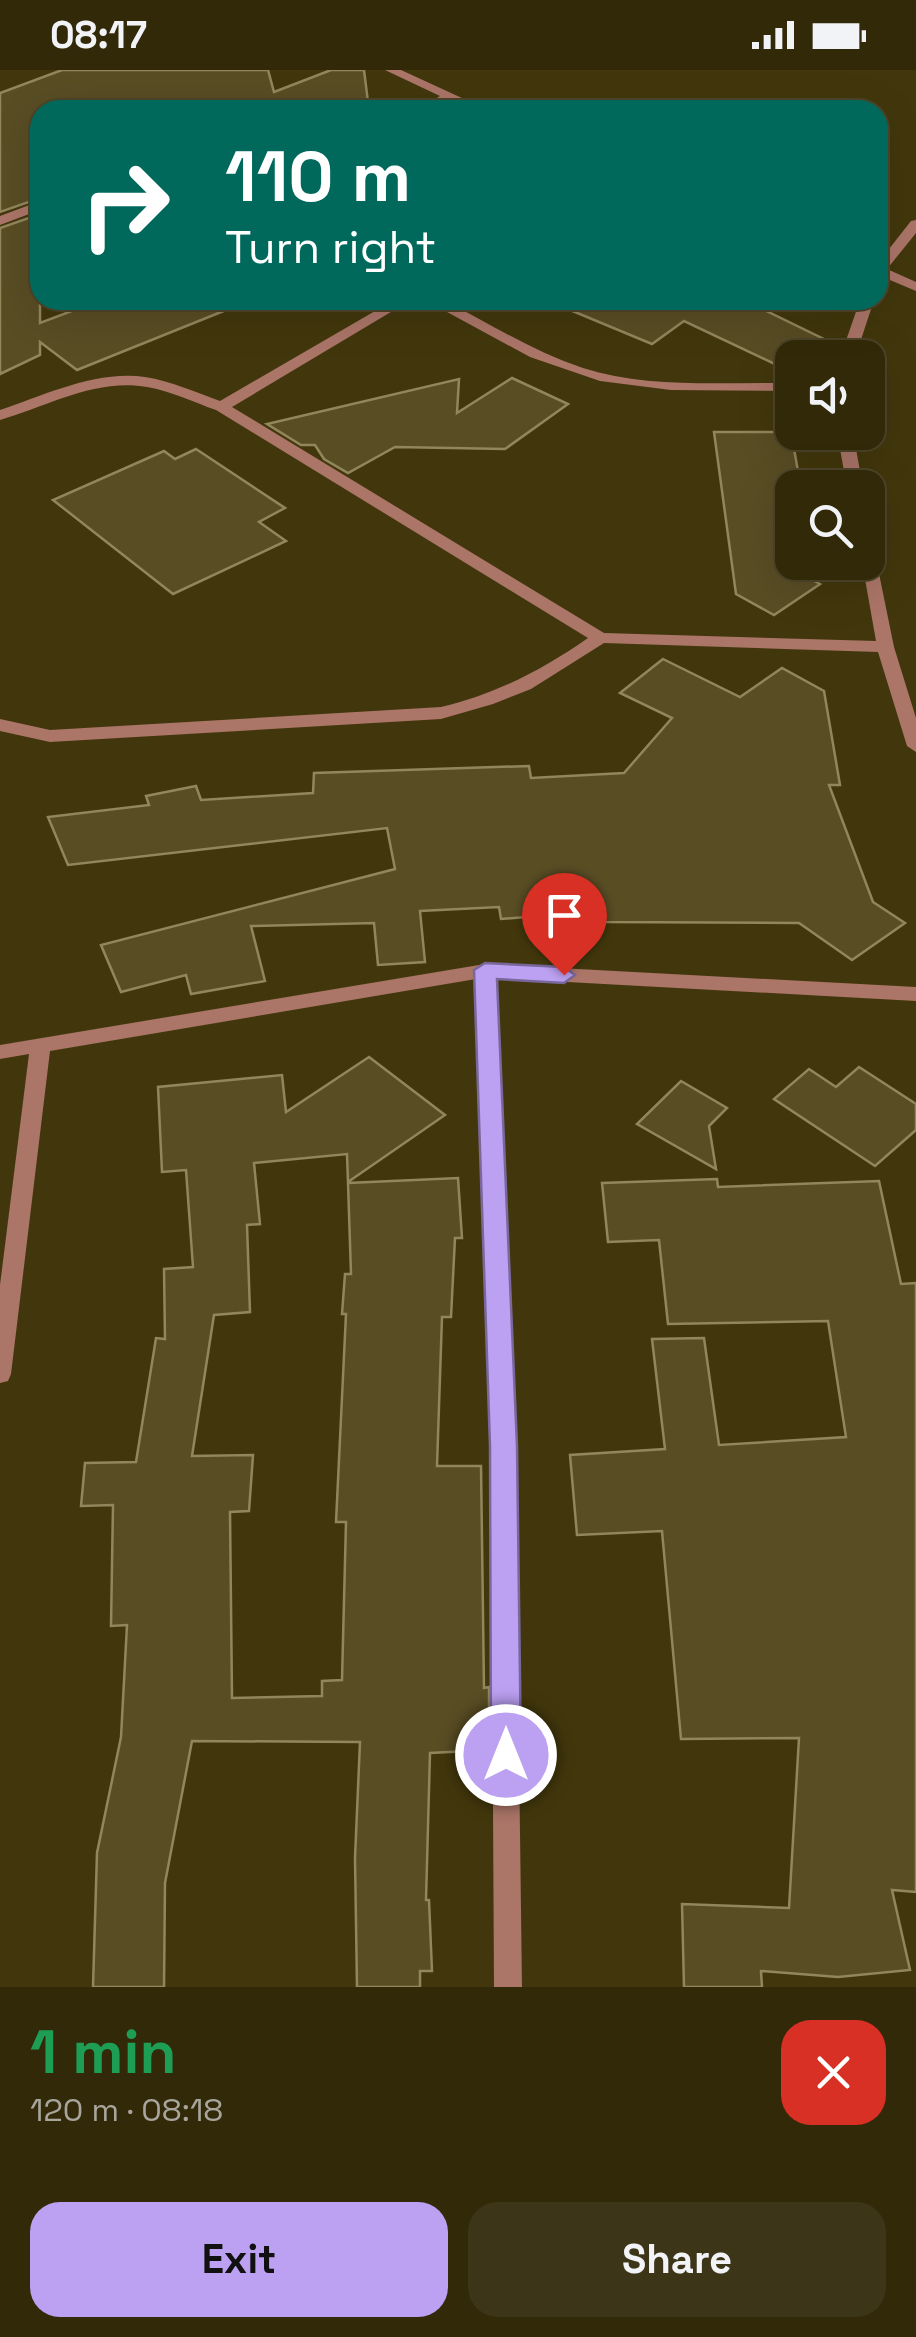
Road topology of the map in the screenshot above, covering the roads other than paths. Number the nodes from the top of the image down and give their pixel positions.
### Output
1 (391, 70) edge
2 (449, 96) junction
3 (442, 100) edge
4 (458, 100) edge
5 (30, 209) edge
6 (0, 221) edge
7 (916, 224) edge
8 (888, 258) edge
9 (888, 274) edge
10 (916, 287) edge
11 (387, 310) edge
12 (452, 310) edge
13 (864, 310) edge
14 (853, 340) edge
15 (775, 386) edge
16 (221, 407) junction
17 (0, 415) edge
18 (873, 580) edge
19 (600, 638) junction
20 (885, 648) junction
21 (0, 725) edge
22 (916, 746) edge
23 (485, 970) junction
24 (916, 994) edge
25 (41, 1043) junction
26 (0, 1052) edge
27 (0, 1374) edge
28 (508, 1987) edge

1 - 2 street
2 - 3 street
2 - 4 street
5 - 6 street
7 - 8 street
9 - 10 street
11 - 16 street
12 - 15 street
13 - 14 street
16 - 17 street
16 - 19 street
18 - 20 street
19 - 20 street
19 - 21 street
20 - 22 street
23 - 24 street
23 - 25 street
23 - 28 street
25 - 26 street
25 - 27 street

